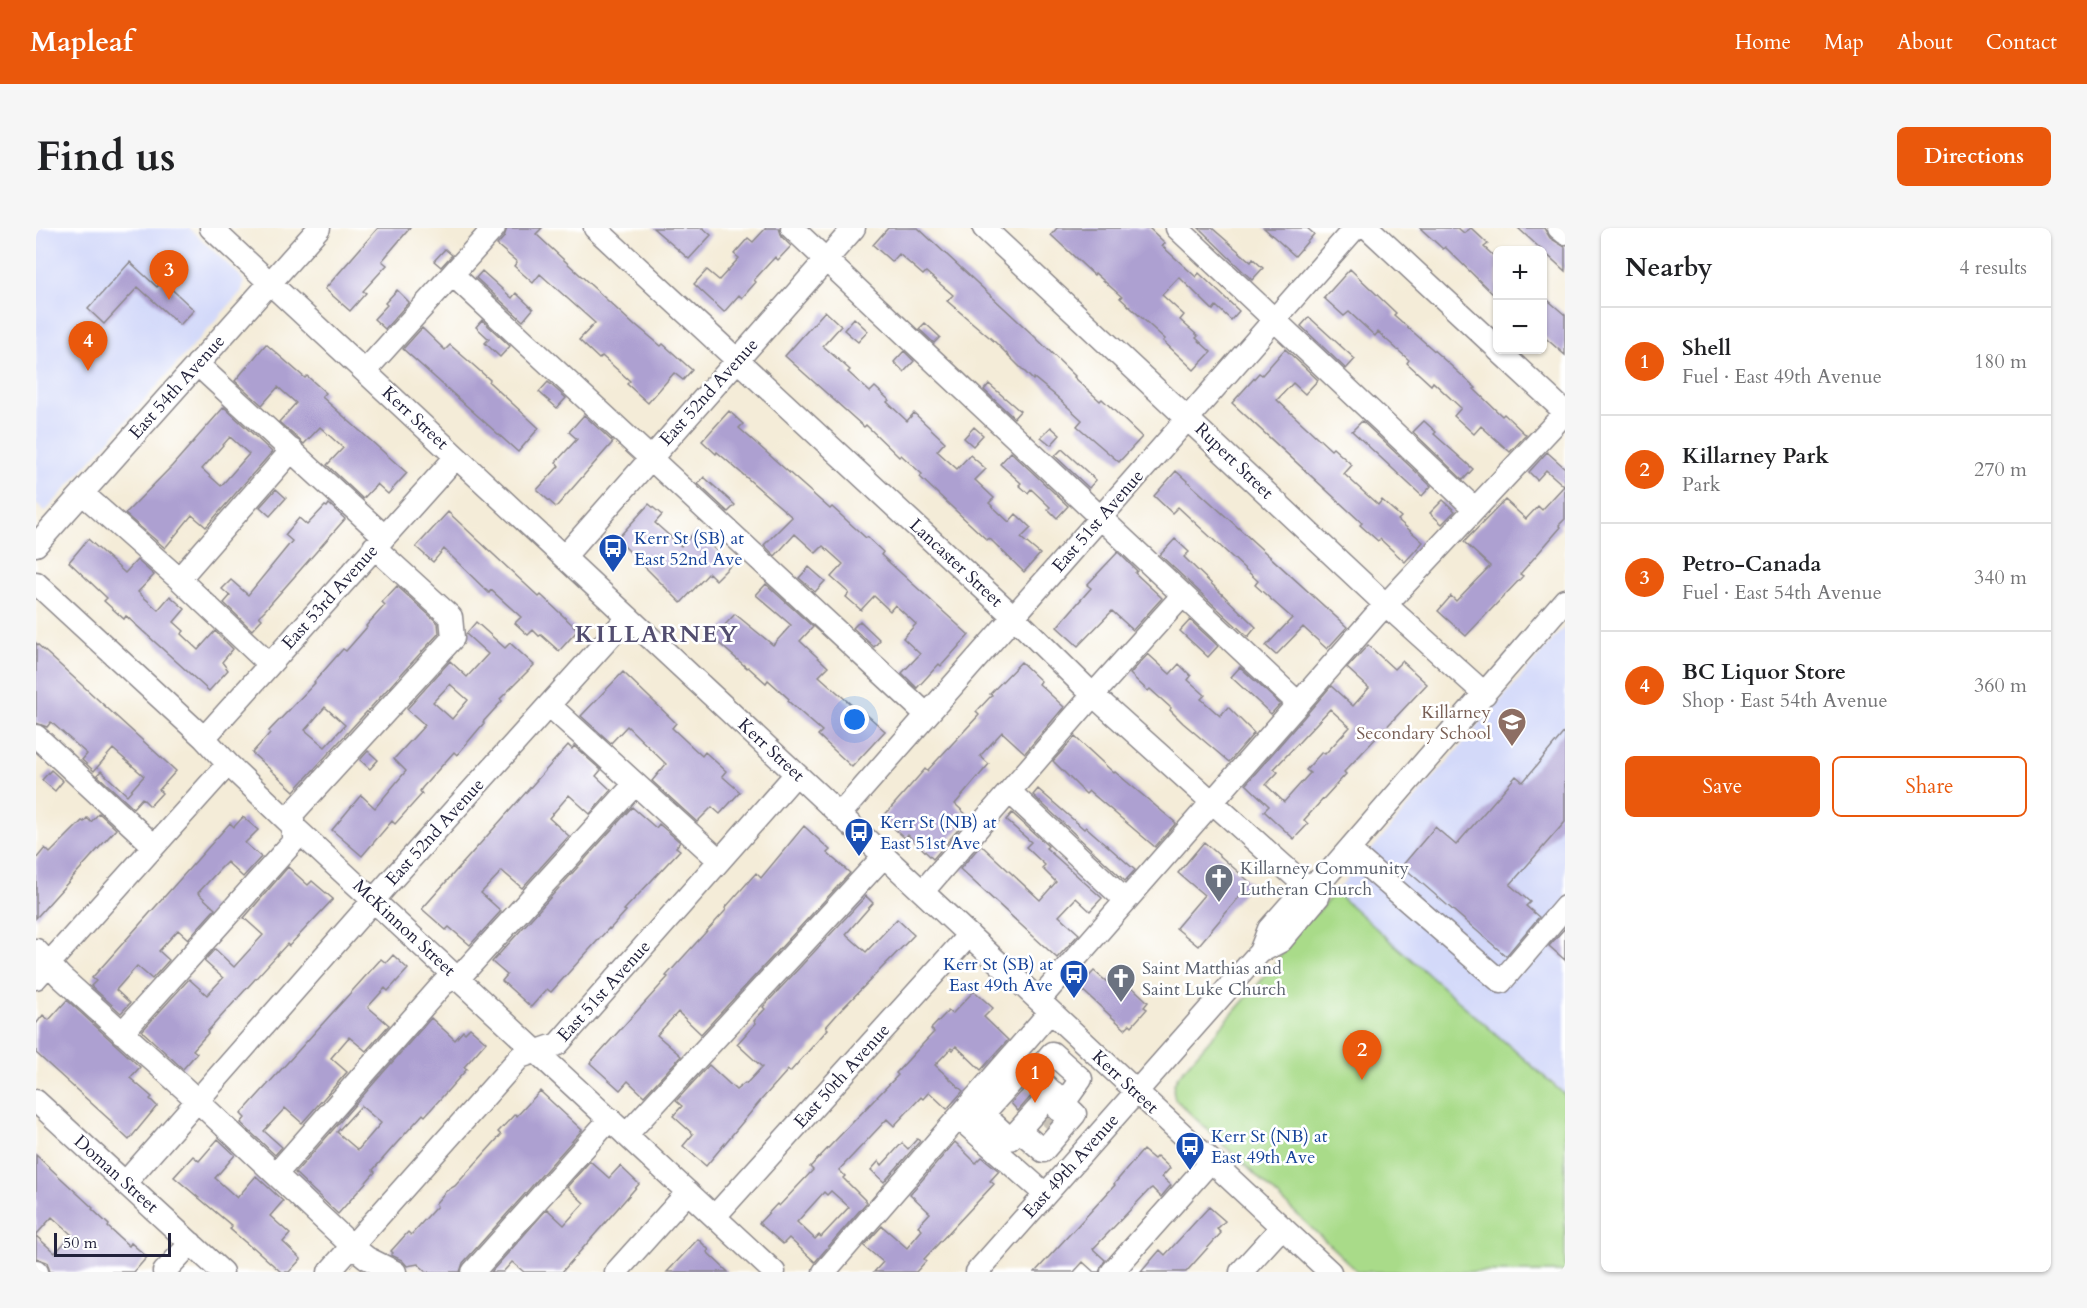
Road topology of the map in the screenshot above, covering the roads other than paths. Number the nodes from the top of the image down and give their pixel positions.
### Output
1 (211, 228) edge
2 (319, 228) edge
3 (494, 228) edge
4 (595, 228) edge
5 (792, 228) edge
6 (854, 228) edge
7 (984, 228) edge
8 (1177, 228) edge
9 (1355, 228) edge
10 (1368, 228) edge
11 (1559, 228) edge
12 (1565, 233) edge
13 (827, 260) junction
14 (453, 275) junction
15 (271, 284) junction
16 (1276, 319) junction
17 (1493, 344) edge
18 (1503, 354) edge
19 (737, 361) junction
20 (197, 364) junction
21 (365, 371) junction
22 (1565, 413) edge
23 (1188, 418) junction
24 (292, 450) junction
25 (456, 457) junction
26 (650, 458) junction
27 (82, 493) junction
28 (1475, 508) junction
29 (1101, 517) junction
30 (40, 531) edge
31 (379, 542) junction
32 (564, 557) junction
33 (179, 579) junction
34 (36, 583) edge
35 (1182, 596) junction
36 (1565, 600) edge
37 (1386, 605) junction
38 (628, 617) junction
39 (1014, 617) junction
40 (269, 664) junction
41 (1485, 694) junction
42 (1093, 695) junction
43 (1298, 704) junction
44 (549, 705) junction
45 (927, 715) junction
46 (204, 738) junction
47 (40, 748) edge
48 (228, 764) junction
49 (796, 774) junction
50 (635, 784) junction
51 (1010, 792) junction
52 (1212, 801) junction
53 (840, 814) junction
54 (293, 826) junction
55 (153, 846) junction
56 (1349, 850) junction
57 (884, 856) junction
58 (719, 860) junction
59 (1316, 887) junction
60 (922, 891) junction
61 (1125, 900) junction
62 (374, 901) junction
63 (1565, 908) edge
64 (969, 935) junction
65 (40, 964) edge
66 (456, 976) junction
67 (1045, 1006) junction
68 (122, 1033) junction
69 (537, 1051) junction
70 (1034, 1074) junction
71 (1136, 1092) junction
72 (36, 1101) edge
73 (197, 1101) junction
74 (959, 1118) junction
75 (610, 1119) junction
76 (1050, 1123) junction
77 (626, 1135) junction
78 (1211, 1161) junction
79 (276, 1174) junction
80 (125, 1183) junction
81 (688, 1192) junction
82 (1045, 1194) junction
83 (714, 1216) junction
84 (1282, 1227) junction
85 (191, 1243) junction
86 (352, 1246) junction
87 (164, 1272) edge
88 (222, 1272) edge
89 (329, 1272) edge
90 (395, 1272) edge
91 (473, 1272) edge
92 (616, 1272) edge
93 (774, 1272) edge
94 (824, 1272) edge
95 (977, 1272) edge
96 (1112, 1272) edge
97 (1240, 1272) edge
98 (1330, 1272) edge

1 - 15 street, Kerr Street
2 - 15 street, East 54th Avenue
3 - 14 street
4 - 19 street, Lancaster Street
5 - 13 street
6 - 13 street, East 52nd Avenue
7 - 23 street, Rupert Street
8 - 16 street
9 - 16 street, East 51st Avenue
10 - 17 street
11 - 12 street
13 - 19 street, East 52nd Avenue
13 - 29 street
14 - 21 street
14 - 26 street
15 - 20 street, East 54th Avenue
15 - 21 street, Kerr Street
16 - 23 street, East 51st Avenue
16 - 28 street
18 - 22 street
19 - 26 street, East 52nd Avenue
19 - 39 street, Lancaster Street
20 - 24 street
20 - 27 street, East 54th Avenue
21 - 25 street, Kerr Street
22 - 28 street
23 - 29 street, East 51st Avenue
23 - 37 street, Rupert Street
24 - 31 street
24 - 33 street
25 - 31 street, East 53rd Avenue
25 - 32 street, Kerr Street
26 - 32 street, East 52nd Avenue
26 - 45 street
27 - 30 street, East 54th Avenue
27 - 33 street
28 - 37 street
29 - 35 street
29 - 39 street, East 51st Avenue
31 - 40 street, East 53rd Avenue
31 - 54 street
32 - 38 street, Kerr Street
33 - 40 street
34 - 46 street, McKinnon Street
35 - 42 street
35 - 43 street
36 - 41 street, East 49th Avenue
37 - 41 street, Rupert Street
37 - 43 street
38 - 44 street, East 52nd Avenue
38 - 49 street, Kerr Street
39 - 42 street, Lancaster Street
39 - 45 street, East 51st Avenue
40 - 46 street, East 53rd Avenue
41 - 56 street, East 49th Avenue
42 - 51 street
42 - 52 street, Lancaster Street
43 - 52 street
44 - 50 street
44 - 62 street, East 52nd Avenue
45 - 53 street, East 51st Avenue
46 - 48 street, McKinnon Street
47 - 55 street
48 - 54 street, McKinnon Street
48 - 55 street
49 - 53 street, Kerr Street
49 - 58 street, East 51st Avenue
50 - 58 street
50 - 66 street
51 - 60 street
51 - 61 street
52 - 59 street, Lancaster Street
52 - 61 street
53 - 57 street, Kerr Street
54 - 62 street, McKinnon Street
54 - 68 street
55 - 65 street
56 - 59 street, East 49th Avenue
56 - 63 street
57 - 60 street, Kerr Street
57 - 77 street
58 - 69 street, East 51st Avenue
59 - 71 street, East 49th Avenue
60 - 64 street, Kerr Street
61 - 67 street
62 - 66 street, McKinnon Street
62 - 73 street, East 52nd Avenue
64 - 67 street, Kerr Street
64 - 83 street, East 50th Avenue
65 - 68 street
66 - 69 street, McKinnon Street
66 - 79 street
67 - 71 street, Kerr Street
67 - 74 street
68 - 73 street
69 - 75 street, McKinnon Street
69 - 86 street, East 51st Avenue
70 - 76 street
70 - 76 street
70 - 76 street
71 - 78 street, Kerr Street
71 - 82 street, East 49th Avenue
72 - 80 street, Doman Street
73 - 79 street
73 - 80 street, East 52nd Avenue
74 - 82 street
74 - 94 street
75 - 77 street, McKinnon Street
75 - 91 street
77 - 81 street, McKinnon Street
78 - 84 street, Kerr Street
78 - 96 street
79 - 86 street
80 - 85 street, Doman Street
81 - 83 street, McKinnon Street
81 - 92 street
82 - 95 street, East 49th Avenue
83 - 93 street, McKinnon Street
84 - 97 street
84 - 98 street, Kerr Street
85 - 87 street
85 - 88 street, Doman Street
86 - 89 street, East 51st Avenue
86 - 90 street

